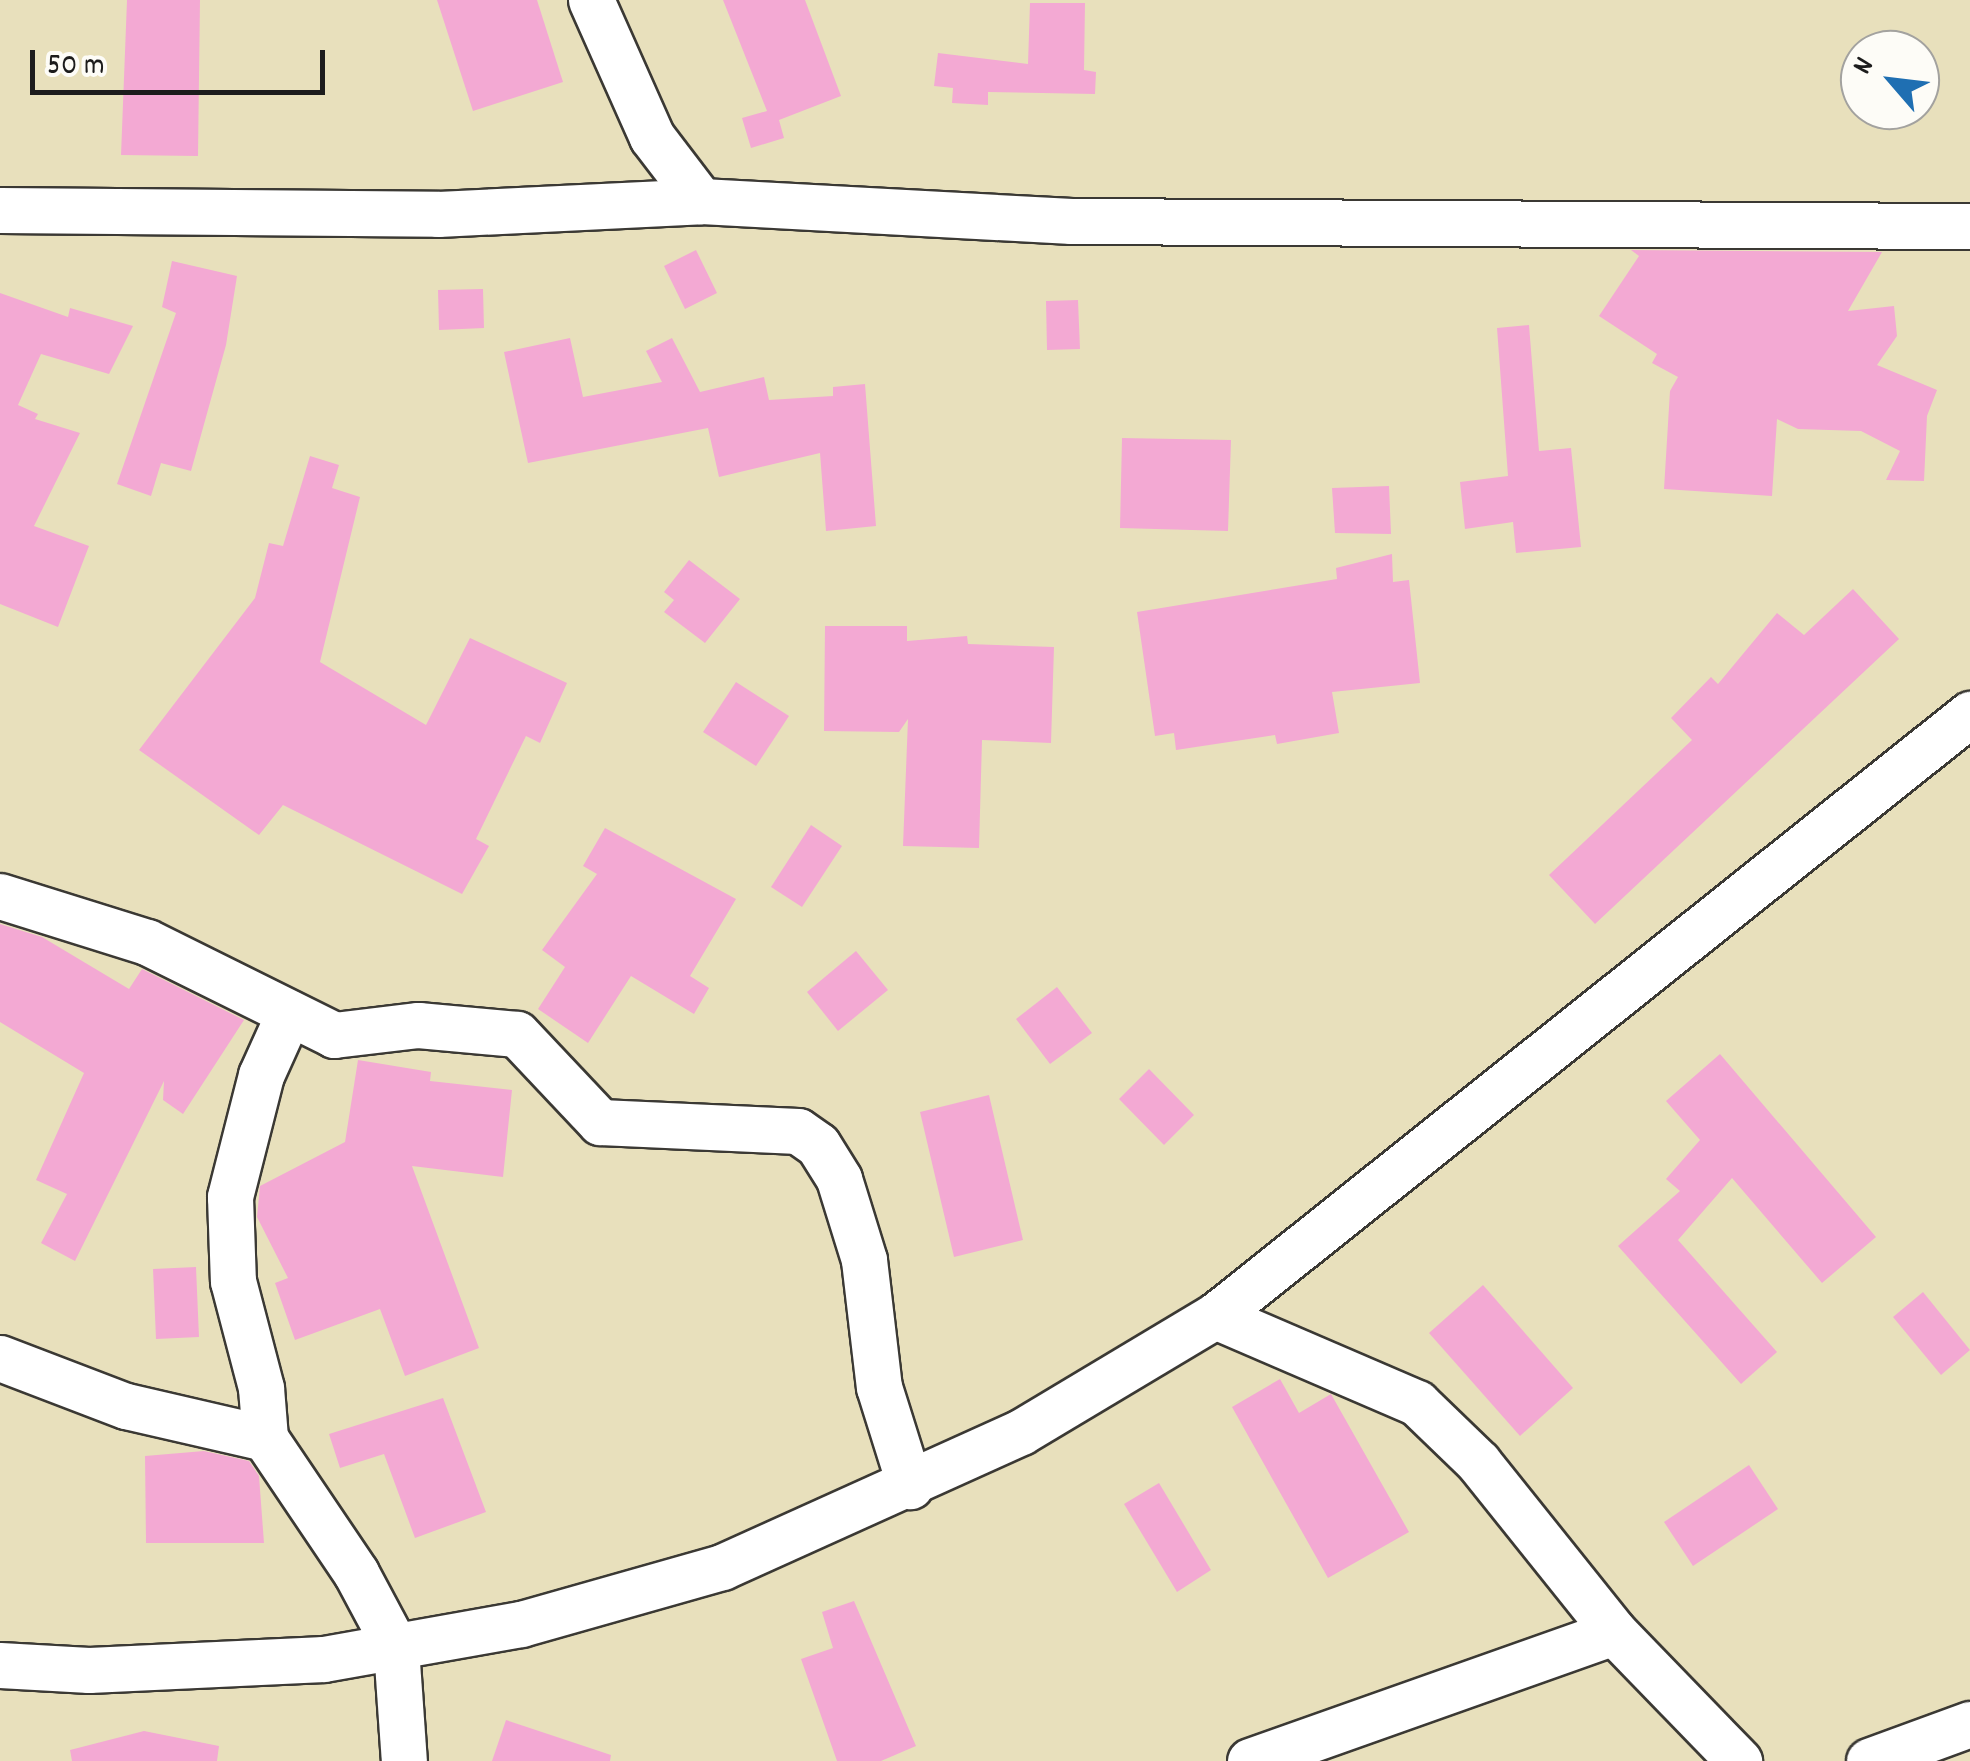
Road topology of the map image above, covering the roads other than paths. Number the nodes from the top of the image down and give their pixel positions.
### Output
1 (591, 0) edge
2 (701, 201) junction
3 (0, 210) edge
4 (1970, 226) edge
5 (1970, 714) edge
6 (0, 896) edge
7 (289, 1013) junction
8 (1215, 1316) junction
9 (0, 1358) edge
10 (265, 1438) junction
11 (910, 1486) junction
12 (1614, 1632) junction
13 (396, 1648) junction
14 (0, 1665) edge
15 (1970, 1724) edge
16 (404, 1761) edge
17 (1250, 1761) edge
18 (1739, 1761) edge
19 (1869, 1761) edge

1 - 2 street
2 - 3 street
2 - 4 street
5 - 8 street
6 - 7 street
7 - 10 street
7 - 11 street
8 - 11 street
8 - 12 street
9 - 10 street
10 - 13 street
11 - 13 street
12 - 17 street
12 - 18 street
13 - 14 street
13 - 16 street
15 - 19 street

